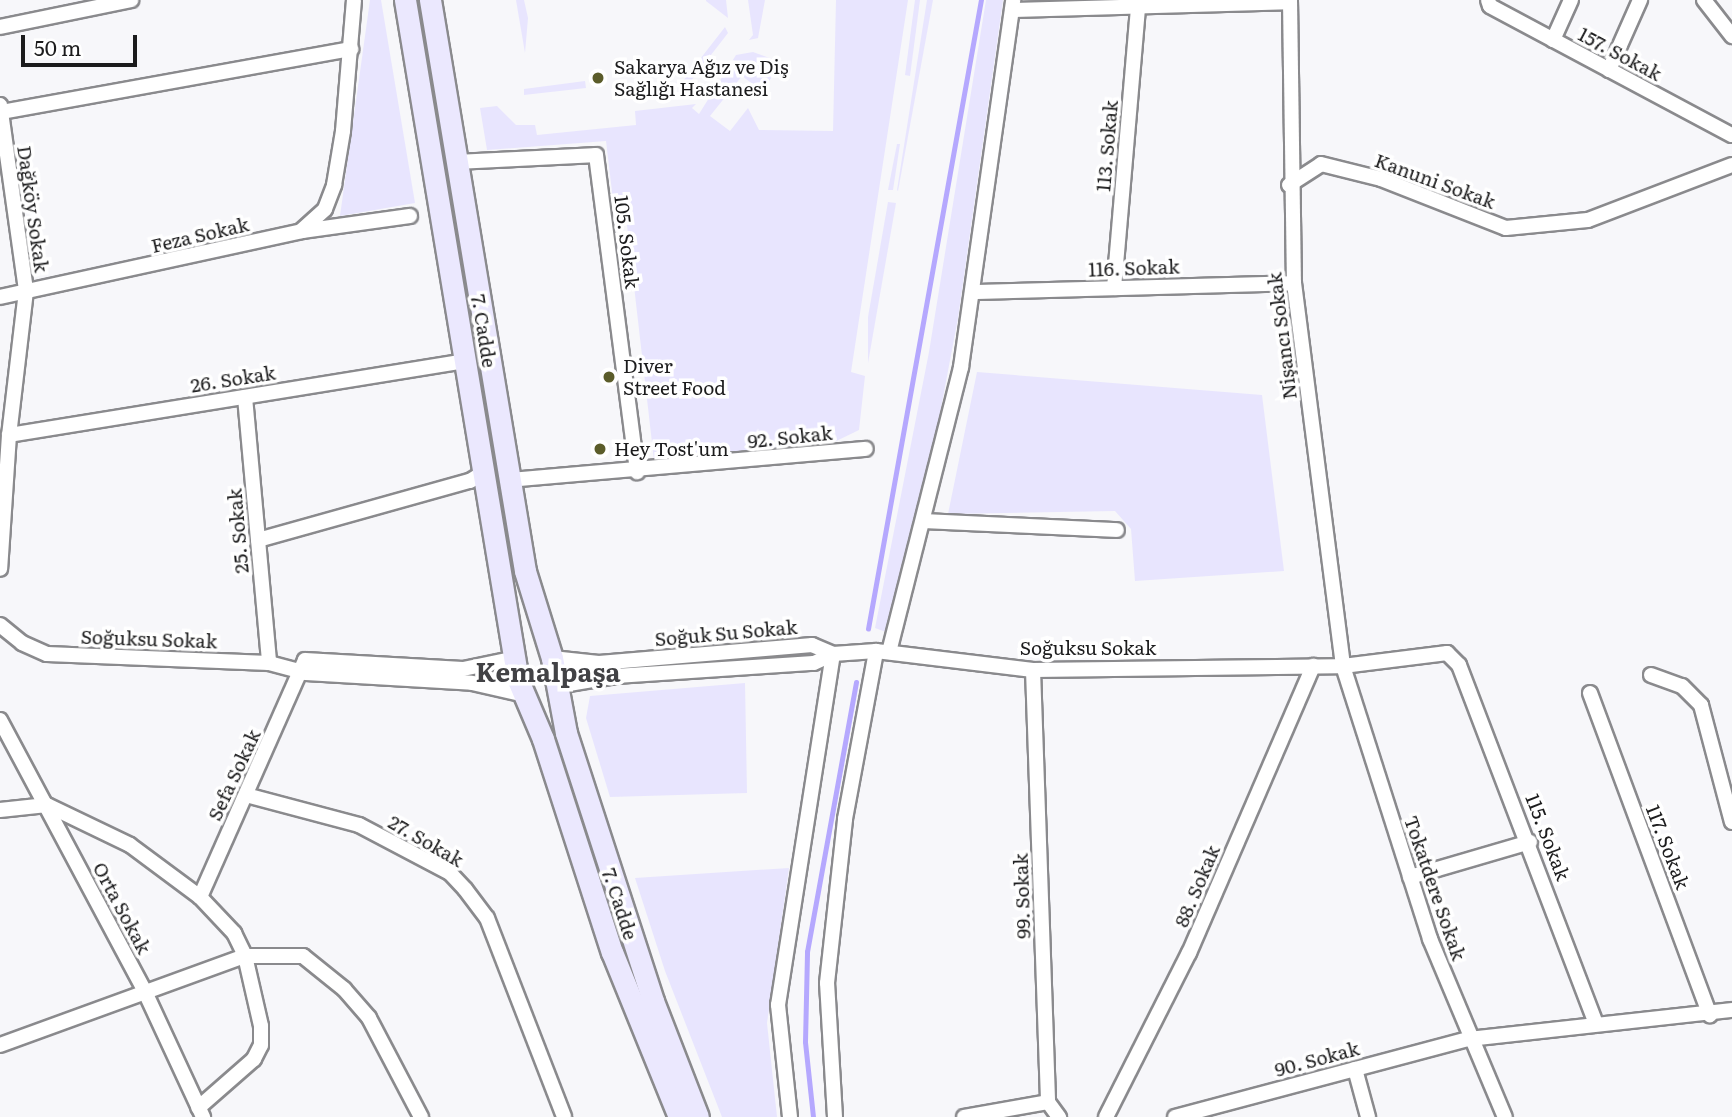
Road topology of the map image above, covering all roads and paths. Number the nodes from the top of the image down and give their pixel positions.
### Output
1 (131, 0) edge
2 (354, 0) edge
3 (405, 0) edge
4 (430, 0) edge
5 (1571, 0) edge
6 (1640, 0) edge
7 (1704, 0) edge
8 (1290, 1) edge
9 (1489, 3) edge
10 (1012, 5) edge
11 (1138, 6) junction
12 (0, 27) edge
13 (1732, 36) edge
14 (1553, 40) junction
15 (351, 48) junction
16 (1609, 70) junction
17 (0, 105) edge
18 (1, 111) edge
19 (1732, 135) edge
20 (2, 139) edge
21 (458, 162) junction
22 (1732, 165) edge
23 (1289, 185) junction
24 (410, 215) dead end
25 (302, 231) junction
26 (1294, 283) junction
27 (1114, 288) junction
28 (26, 291) junction
29 (975, 292) junction
30 (0, 297) edge
31 (464, 361) junction
32 (245, 397) junction
33 (9, 435) junction
34 (866, 449) dead end
35 (637, 472) junction
36 (483, 473) junction
37 (3, 474) edge
38 (509, 480) junction
39 (925, 521) junction
40 (1117, 530) dead end
41 (258, 540) junction
42 (0, 569) edge
43 (0, 625) edge
44 (882, 652) junction
45 (833, 654) junction
46 (552, 658) junction
47 (516, 659) junction
48 (269, 663) junction
49 (1459, 665) joint
50 (1312, 666) junction
51 (1343, 666) junction
52 (304, 669) junction
53 (1033, 670) junction
54 (1651, 675) dead end
55 (557, 686) junction
56 (1590, 693) dead end
57 (524, 695) junction
58 (0, 720) edge
59 (246, 795) junction
60 (47, 805) junction
61 (0, 810) edge
62 (1732, 822) edge
63 (1530, 842) junction
64 (1410, 877) junction
65 (200, 897) junction
66 (245, 956) junction
67 (146, 994) junction
68 (1732, 1010) edge
69 (1710, 1015) junction
70 (1596, 1024) junction
71 (1468, 1039) junction
72 (0, 1045) edge
73 (1355, 1069) junction
74 (1048, 1102) junction
75 (1228, 1110) edge
76 (201, 1112) edge
77 (421, 1117) edge
78 (564, 1117) edge
79 (679, 1117) edge
80 (698, 1117) edge
81 (790, 1117) edge
82 (835, 1117) edge
83 (964, 1117) edge
84 (1059, 1117) edge
85 (1106, 1117) edge
86 (1175, 1117) edge
87 (1368, 1117) edge
88 (1505, 1117) edge

1 - 12 street
2 - 15 street
3 - 31 main road, 7. Cadde
4 - 21 main road, 7. Cadde
5 - 14 street
6 - 16 street
7 - 13 street
8 - 11 street
8 - 23 street, Nişancı Sokak
9 - 14 street, 157. Sokak
10 - 11 street
10 - 29 street
11 - 27 street, 113. Sokak
14 - 16 street, 157. Sokak
15 - 18 street
15 - 25 street
16 - 19 street, 157. Sokak
17 - 18 street, Dağköy Sokak
18 - 20 street, Dağköy Sokak
20 - 28 street, Dağköy Sokak
21 - 35 street, 105. Sokak
21 - 38 main road, 7. Cadde
22 - 23 street, Kanuni Sokak
23 - 26 street, Nişancı Sokak
24 - 25 street, Feza Sokak
25 - 28 street, Feza Sokak
26 - 27 street, 116. Sokak
26 - 51 street, Nişancı Sokak
27 - 29 street, 116. Sokak
28 - 30 street, Feza Sokak
28 - 33 street, Dağköy Sokak
29 - 39 street
31 - 32 street, 26. Sokak
31 - 36 main road, 7. Cadde
32 - 33 street, 26. Sokak
32 - 41 street, 25. Sokak
33 - 37 street, Dağköy Sokak
34 - 35 street, 92. Sokak
35 - 38 street, 92. Sokak
36 - 41 street
36 - 47 main road, 7. Cadde
37 - 42 street, Dağköy Sokak
38 - 46 main road, 7. Cadde
39 - 40 street
39 - 44 street
41 - 48 street, 25. Sokak
43 - 48 street, Soğuksu Sokak
44 - 45 street, Soğuksu Sokak
44 - 53 street, Soğuksu Sokak
44 - 82 street
45 - 46 street, Soğuk Su Sokak
45 - 55 street, Soğuk Su Sokak
45 - 81 street
46 - 47 main road
46 - 55 main road, 7. Cadde
47 - 52 street, Soğuksu Sokak
47 - 57 main road, 7. Cadde
48 - 52 street, Soğuksu Sokak
49 - 51 street, Soğuksu Sokak
49 - 63 street, 115. Sokak
50 - 51 street, Soğuksu Sokak
50 - 53 street, Soğuksu Sokak
50 - 85 street, 88. Sokak
51 - 64 street, Tokatdere Sokak
52 - 57 street, Soğuksu Sokak
52 - 59 street, Sefa Sokak
53 - 74 street, 99. Sokak
54 - 62 street
55 - 57 main road
55 - 80 main road, 7. Cadde
56 - 69 street, 117. Sokak
57 - 79 main road, 7. Cadde
58 - 60 street, Orta Sokak
59 - 65 street, Sefa Sokak
59 - 78 street, 27. Sokak
60 - 61 street
60 - 65 street
60 - 67 street, Orta Sokak
63 - 64 street
63 - 70 street, 115. Sokak
64 - 71 street, Tokatdere Sokak
65 - 66 street
66 - 67 street
66 - 76 street
66 - 77 street
67 - 72 street
67 - 76 street, Orta Sokak
68 - 69 street, 90. Sokak
69 - 70 street, 90. Sokak
70 - 71 street, 90. Sokak
71 - 73 street, 90. Sokak
71 - 88 street, Tokatdere Sokak
73 - 75 street, 90. Sokak
73 - 87 street
74 - 83 street
74 - 84 street
75 - 86 street, 90. Sokak

